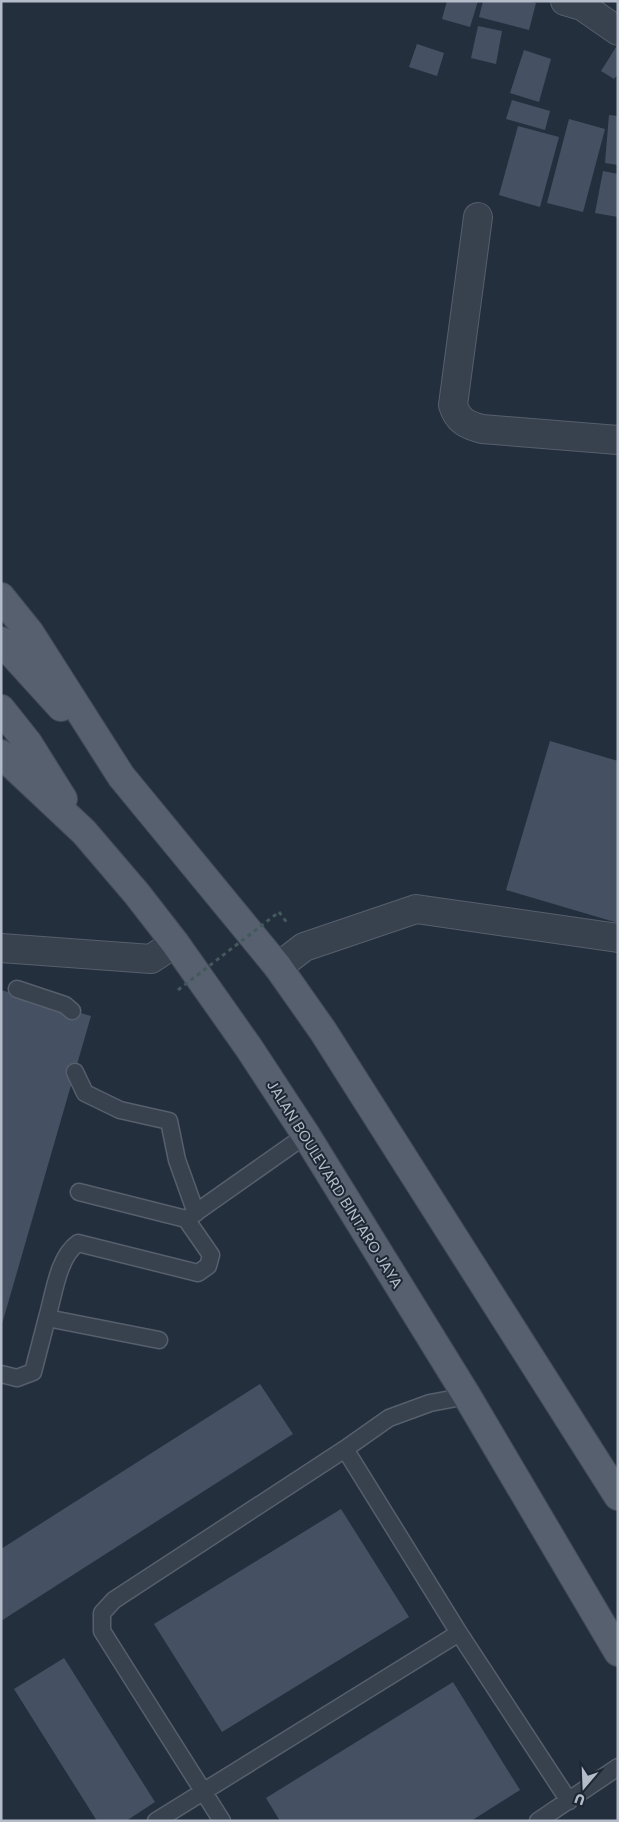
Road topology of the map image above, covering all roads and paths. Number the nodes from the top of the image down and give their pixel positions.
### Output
1 (565, 1) edge
2 (618, 31) edge
3 (478, 217) dead end
4 (618, 440) edge
5 (1, 597) edge
6 (1, 641) edge
7 (1, 709) edge
8 (1, 754) edge
9 (121, 776) junction
10 (84, 832) junction
11 (279, 912) dead end
12 (618, 938) edge
13 (175, 943) junction
14 (1, 948) edge
15 (278, 967) junction
16 (17, 990) dead end
17 (178, 990) dead end
18 (72, 1010) dead end
19 (75, 1072) dead end
20 (306, 1135) junction
21 (79, 1192) dead end
22 (191, 1216) junction
23 (46, 1318) junction
24 (159, 1340) dead end
25 (1, 1374) edge
26 (467, 1396) junction
27 (345, 1449) junction
28 (618, 1496) edge
29 (459, 1633) junction
30 (618, 1652) edge
31 (618, 1767) edge
32 (204, 1792) junction
33 (569, 1801) junction
34 (156, 1821) edge
35 (222, 1821) edge
36 (538, 1821) edge

1 - 2 street
3 - 4 street
5 - 9 main road
6 - 9 main road
7 - 10 main road
8 - 10 main road, JALAN BOULEVARD BINTARO JAYA
9 - 15 main road
10 - 13 main road, JALAN BOULEVARD BINTARO JAYA
11 - 17 path, bridge
12 - 15 street
13 - 14 street
13 - 20 main road, JALAN BOULEVARD BINTARO JAYA
15 - 28 main road
16 - 18 lane
19 - 22 lane
20 - 22 lane
20 - 26 main road, JALAN BOULEVARD BINTARO JAYA
21 - 22 lane
22 - 23 lane
23 - 24 lane
23 - 25 lane
26 - 27 lane
26 - 30 main road, JALAN BOULEVARD BINTARO JAYA
27 - 29 lane
27 - 32 lane
29 - 32 lane
29 - 33 lane
31 - 33 lane
32 - 34 lane
32 - 35 lane
33 - 36 lane

